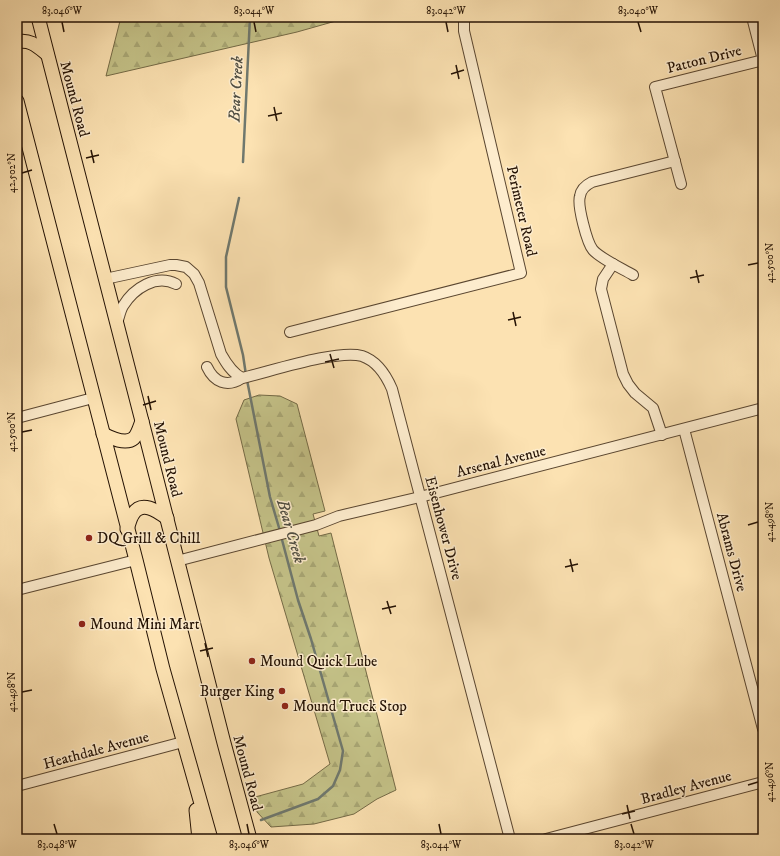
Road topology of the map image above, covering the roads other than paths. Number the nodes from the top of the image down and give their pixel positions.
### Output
1 (38, 17) edge
2 (464, 17) edge
3 (752, 17) edge
4 (17, 42) edge
5 (47, 54) junction
6 (763, 60) edge
7 (17, 100) edge
8 (675, 161) junction
9 (681, 184) dead end
10 (613, 264) junction
11 (633, 275) dead end
12 (105, 278) junction
13 (176, 284) dead end
14 (117, 323) junction
15 (290, 332) dead end
16 (207, 367) dead end
17 (242, 378) junction
18 (93, 398) junction
19 (763, 408) edge
20 (17, 418) edge
21 (142, 421) junction
22 (684, 429) junction
23 (103, 434) junction
24 (662, 435) junction
25 (420, 497) junction
26 (167, 518) junction
27 (128, 529) junction
28 (136, 560) junction
29 (177, 561) junction
30 (17, 590) edge
31 (763, 729) edge
32 (183, 742) junction
33 (193, 777) junction
34 (763, 782) edge
35 (17, 786) edge
36 (200, 800) junction
37 (249, 838) edge
38 (199, 839) edge
39 (211, 839) edge
40 (218, 839) edge
41 (510, 839) edge
42 (546, 839) edge

1 - 5 main road, Mound Road
2 - 15 street, Perimeter Road
3 - 6 street
4 - 5 main road
5 - 12 main road, Mound Road
6 - 8 street, Patton Drive
7 - 18 main road
8 - 9 street, Patton Drive
8 - 10 street
10 - 11 street
10 - 24 street
12 - 14 main road, Mound Road
12 - 17 street
13 - 14 street
14 - 21 main road, Mound Road
16 - 17 street, Eisenhower Drive
17 - 25 street, Eisenhower Drive
18 - 20 street
18 - 23 main road
19 - 22 street, Arsenal Avenue
21 - 23 main road
21 - 26 main road, Mound Road
22 - 24 street, Arsenal Avenue
22 - 31 street, Abrams Drive
23 - 27 main road
24 - 25 street, Arsenal Avenue
25 - 29 street, Arsenal Avenue
25 - 41 street, Eisenhower Drive
26 - 27 main road
26 - 29 main road, Mound Road
27 - 28 main road
28 - 30 street
28 - 32 main road
29 - 37 main road, Mound Road
32 - 33 main road
32 - 35 street, Heathdale Avenue
33 - 36 main road
33 - 38 main road
34 - 42 street, Bradley Avenue
36 - 39 main road
36 - 40 main road

